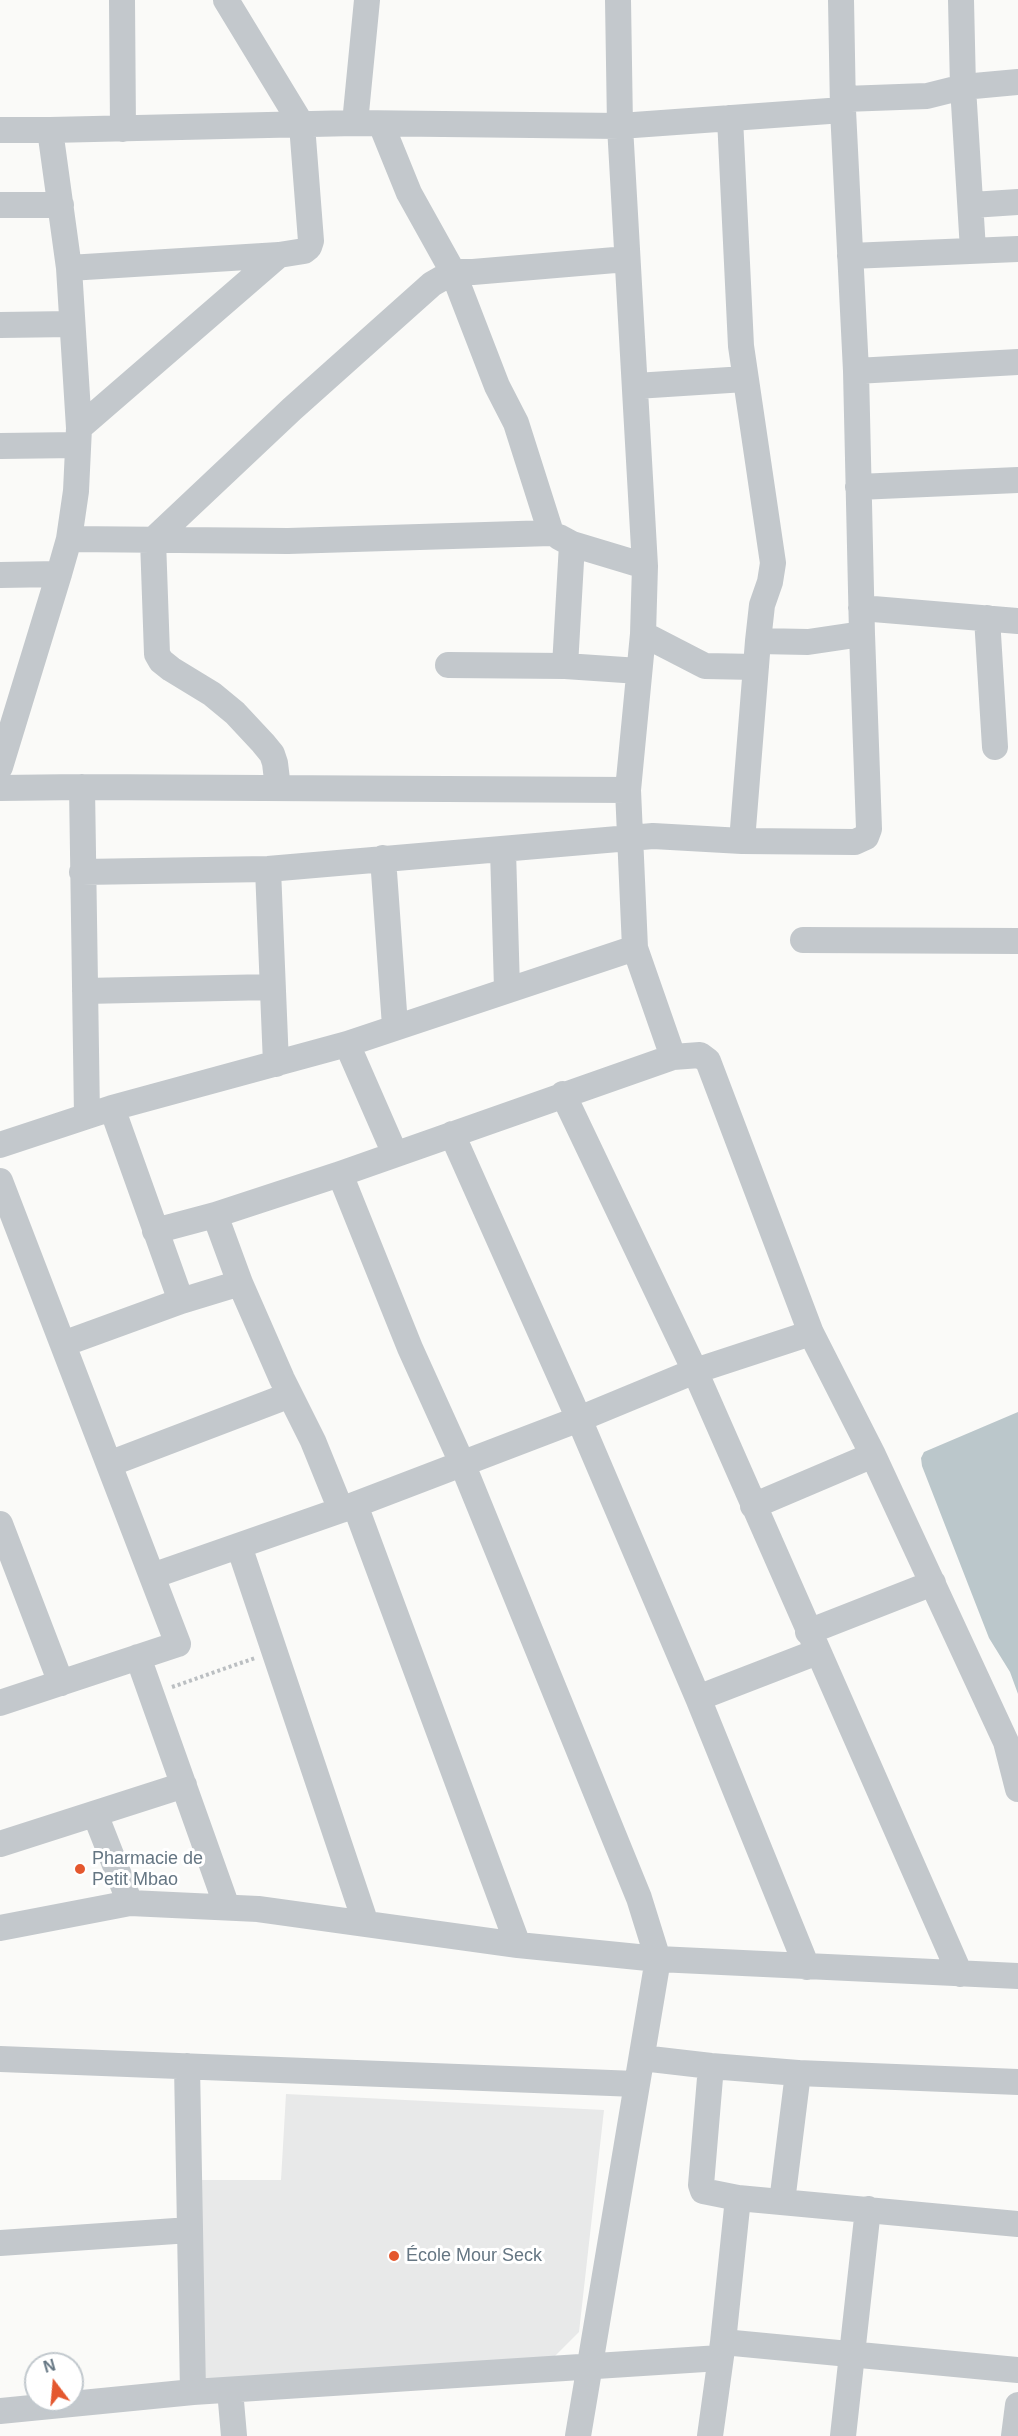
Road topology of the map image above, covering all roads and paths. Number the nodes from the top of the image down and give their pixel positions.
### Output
1 (122, 0) edge
2 (226, 0) edge
3 (367, 0) edge
4 (618, 0) edge
5 (841, 0) edge
6 (961, 0) edge
7 (1018, 82) edge
8 (963, 87) junction
9 (843, 104) junction
10 (730, 118) junction
11 (355, 123) junction
12 (381, 124) junction
13 (302, 125) junction
14 (620, 126) junction
15 (0, 129) edge
16 (123, 129) junction
17 (50, 130) junction
18 (1018, 202) edge
19 (0, 205) edge
20 (61, 205) junction
21 (972, 205) junction
22 (1018, 249) edge
23 (973, 250) junction
24 (279, 255) junction
25 (850, 256) junction
26 (627, 259) junction
27 (69, 268) junction
28 (453, 272) junction
29 (72, 324) junction
30 (0, 325) edge
31 (1018, 362) edge
32 (856, 371) junction
33 (745, 379) junction
34 (636, 386) junction
35 (79, 437) junction
36 (0, 446) edge
37 (1018, 480) edge
38 (858, 487) junction
39 (562, 538) junction
40 (69, 539) junction
41 (153, 540) junction
42 (645, 566) junction
43 (59, 574) junction
44 (0, 575) edge
45 (861, 608) junction
46 (987, 618) junction
47 (1018, 621) edge
48 (643, 634) junction
49 (862, 634) junction
50 (758, 641) junction
51 (448, 665) dead end
52 (565, 666) junction
53 (756, 667) junction
54 (639, 671) junction
55 (995, 747) dead end
56 (0, 766) edge
57 (82, 787) junction
58 (0, 788) edge
59 (278, 788) junction
60 (628, 790) junction
61 (630, 838) junction
62 (742, 841) junction
63 (503, 850) junction
64 (383, 858) junction
65 (268, 869) junction
66 (81, 872) junction
67 (803, 940) dead end
68 (1018, 941) edge
69 (635, 948) junction
70 (272, 987) junction
71 (507, 989) junction
72 (85, 991) junction
73 (395, 1026) junction
74 (347, 1044) junction
75 (673, 1057) junction
76 (276, 1064) junction
77 (563, 1094) junction
78 (112, 1108) junction
79 (87, 1116) junction
80 (452, 1134) junction
81 (0, 1145) edge
82 (395, 1154) junction
83 (340, 1174) junction
84 (0, 1181) edge
85 (215, 1215) junction
86 (155, 1232) junction
87 (240, 1283) junction
88 (181, 1301) junction
89 (811, 1333) junction
90 (63, 1344) junction
91 (694, 1371) junction
92 (290, 1395) junction
93 (579, 1419) junction
94 (873, 1455) junction
95 (462, 1463) junction
96 (109, 1464) junction
97 (753, 1506) junction
98 (348, 1507) junction
99 (0, 1524) edge
100 (239, 1546) junction
101 (152, 1576) junction
102 (933, 1584) junction
103 (812, 1642) junction
104 (274, 1651) junction
105 (138, 1657) junction
106 (61, 1683) junction
107 (151, 1694) junction
108 (698, 1698) junction
109 (0, 1703) edge
110 (183, 1785) junction
111 (1018, 1789) edge
112 (95, 1814) junction
113 (0, 1844) edge
114 (130, 1903) junction
115 (227, 1907) junction
116 (366, 1924) junction
117 (0, 1928) edge
118 (518, 1945) junction
119 (658, 1959) junction
120 (807, 1967) junction
121 (960, 1974) junction
122 (1018, 1976) edge
123 (642, 2058) junction
124 (0, 2059) edge
125 (188, 2066) junction
126 (711, 2066) junction
127 (798, 2073) junction
128 (1018, 2082) edge
129 (636, 2084) junction
130 (738, 2198) junction
131 (782, 2202) junction
132 (868, 2209) junction
133 (1018, 2224) edge
134 (190, 2230) junction
135 (0, 2243) edge
136 (722, 2350) junction
137 (852, 2356) junction
138 (589, 2365) junction
139 (1018, 2370) edge
140 (230, 2390) junction
141 (193, 2392) junction
142 (1018, 2405) edge
143 (0, 2411) edge
144 (234, 2436) edge
145 (578, 2436) edge
146 (710, 2436) edge
147 (843, 2436) edge
148 (1014, 2436) edge

1 - 16 street
2 - 13 street
3 - 11 street
4 - 14 street
5 - 9 street
6 - 8 street
7 - 8 street
8 - 9 street
8 - 21 street
9 - 10 street
9 - 25 street
10 - 14 street
10 - 33 street
11 - 12 street
11 - 13 street
12 - 14 street
12 - 28 street
13 - 16 street
13 - 24 street
14 - 26 street
15 - 17 street
16 - 17 street
17 - 20 street
18 - 21 street
19 - 20 street
20 - 27 street
21 - 23 street
22 - 23 street
23 - 25 street
24 - 27 street
24 - 35 street
25 - 32 street
26 - 28 street
26 - 34 street
27 - 29 street
28 - 39 street
28 - 41 street
29 - 30 street
29 - 35 street
31 - 32 street
32 - 38 street
33 - 34 street
33 - 50 street
34 - 42 street
35 - 36 street
35 - 40 street
37 - 38 street
38 - 45 street
39 - 41 street
39 - 42 street
39 - 52 street
40 - 41 street
40 - 43 street
41 - 59 street
42 - 48 street
43 - 44 street
43 - 56 street
45 - 46 street
45 - 49 street
46 - 47 street
46 - 55 street
48 - 53 street
48 - 54 street
49 - 50 street
49 - 62 street
50 - 53 street
51 - 52 street
52 - 54 street
53 - 62 street
54 - 60 street
57 - 58 street
57 - 59 street
57 - 66 street
59 - 60 street
60 - 61 street
61 - 62 street
61 - 63 street
61 - 69 street
63 - 64 street
63 - 71 street
64 - 65 street
64 - 73 street
65 - 66 street
65 - 70 street
66 - 72 street
67 - 68 street
69 - 71 street
69 - 75 street
70 - 72 street
70 - 76 street
71 - 73 street
72 - 79 street
73 - 74 street
74 - 76 street
74 - 82 street
75 - 77 street
75 - 89 street
76 - 78 street
77 - 80 street
77 - 91 street
78 - 79 street
78 - 86 street
79 - 81 street
80 - 82 street
80 - 93 street
82 - 83 street
83 - 85 street
83 - 95 street
84 - 90 street
85 - 86 street
85 - 87 street
86 - 88 street
87 - 88 street
87 - 92 street
88 - 90 street
89 - 91 street
89 - 94 street
90 - 96 street
91 - 93 street
91 - 97 street
92 - 96 street
92 - 98 street
93 - 95 street
93 - 108 street
94 - 97 street
94 - 102 street
95 - 98 street
95 - 119 street
96 - 101 street
97 - 103 street
98 - 100 street
98 - 118 street
99 - 106 street
100 - 101 street
100 - 104 street
101 - 105 street
102 - 103 street
102 - 111 street
103 - 108 street
103 - 121 street
104 - 107 path
104 - 116 street
105 - 106 street
105 - 107 street
106 - 109 street
107 - 110 street
108 - 120 street
110 - 112 street
110 - 115 street
112 - 113 street
112 - 114 street
114 - 115 street
114 - 117 street
115 - 116 street
116 - 118 street
118 - 119 street
119 - 120 street
119 - 123 street
120 - 121 street
121 - 122 street
123 - 126 street
123 - 129 street
124 - 125 street
125 - 129 street
125 - 134 street
126 - 127 street
126 - 130 street
127 - 128 street
127 - 131 street
129 - 138 street
130 - 131 street
130 - 136 street
131 - 132 street
132 - 133 street
132 - 137 street
134 - 135 street
134 - 141 street
136 - 137 street
136 - 138 street
136 - 146 street
137 - 139 street
137 - 147 street
138 - 140 street
138 - 145 street
140 - 141 street
140 - 144 street
141 - 143 street
142 - 148 street

